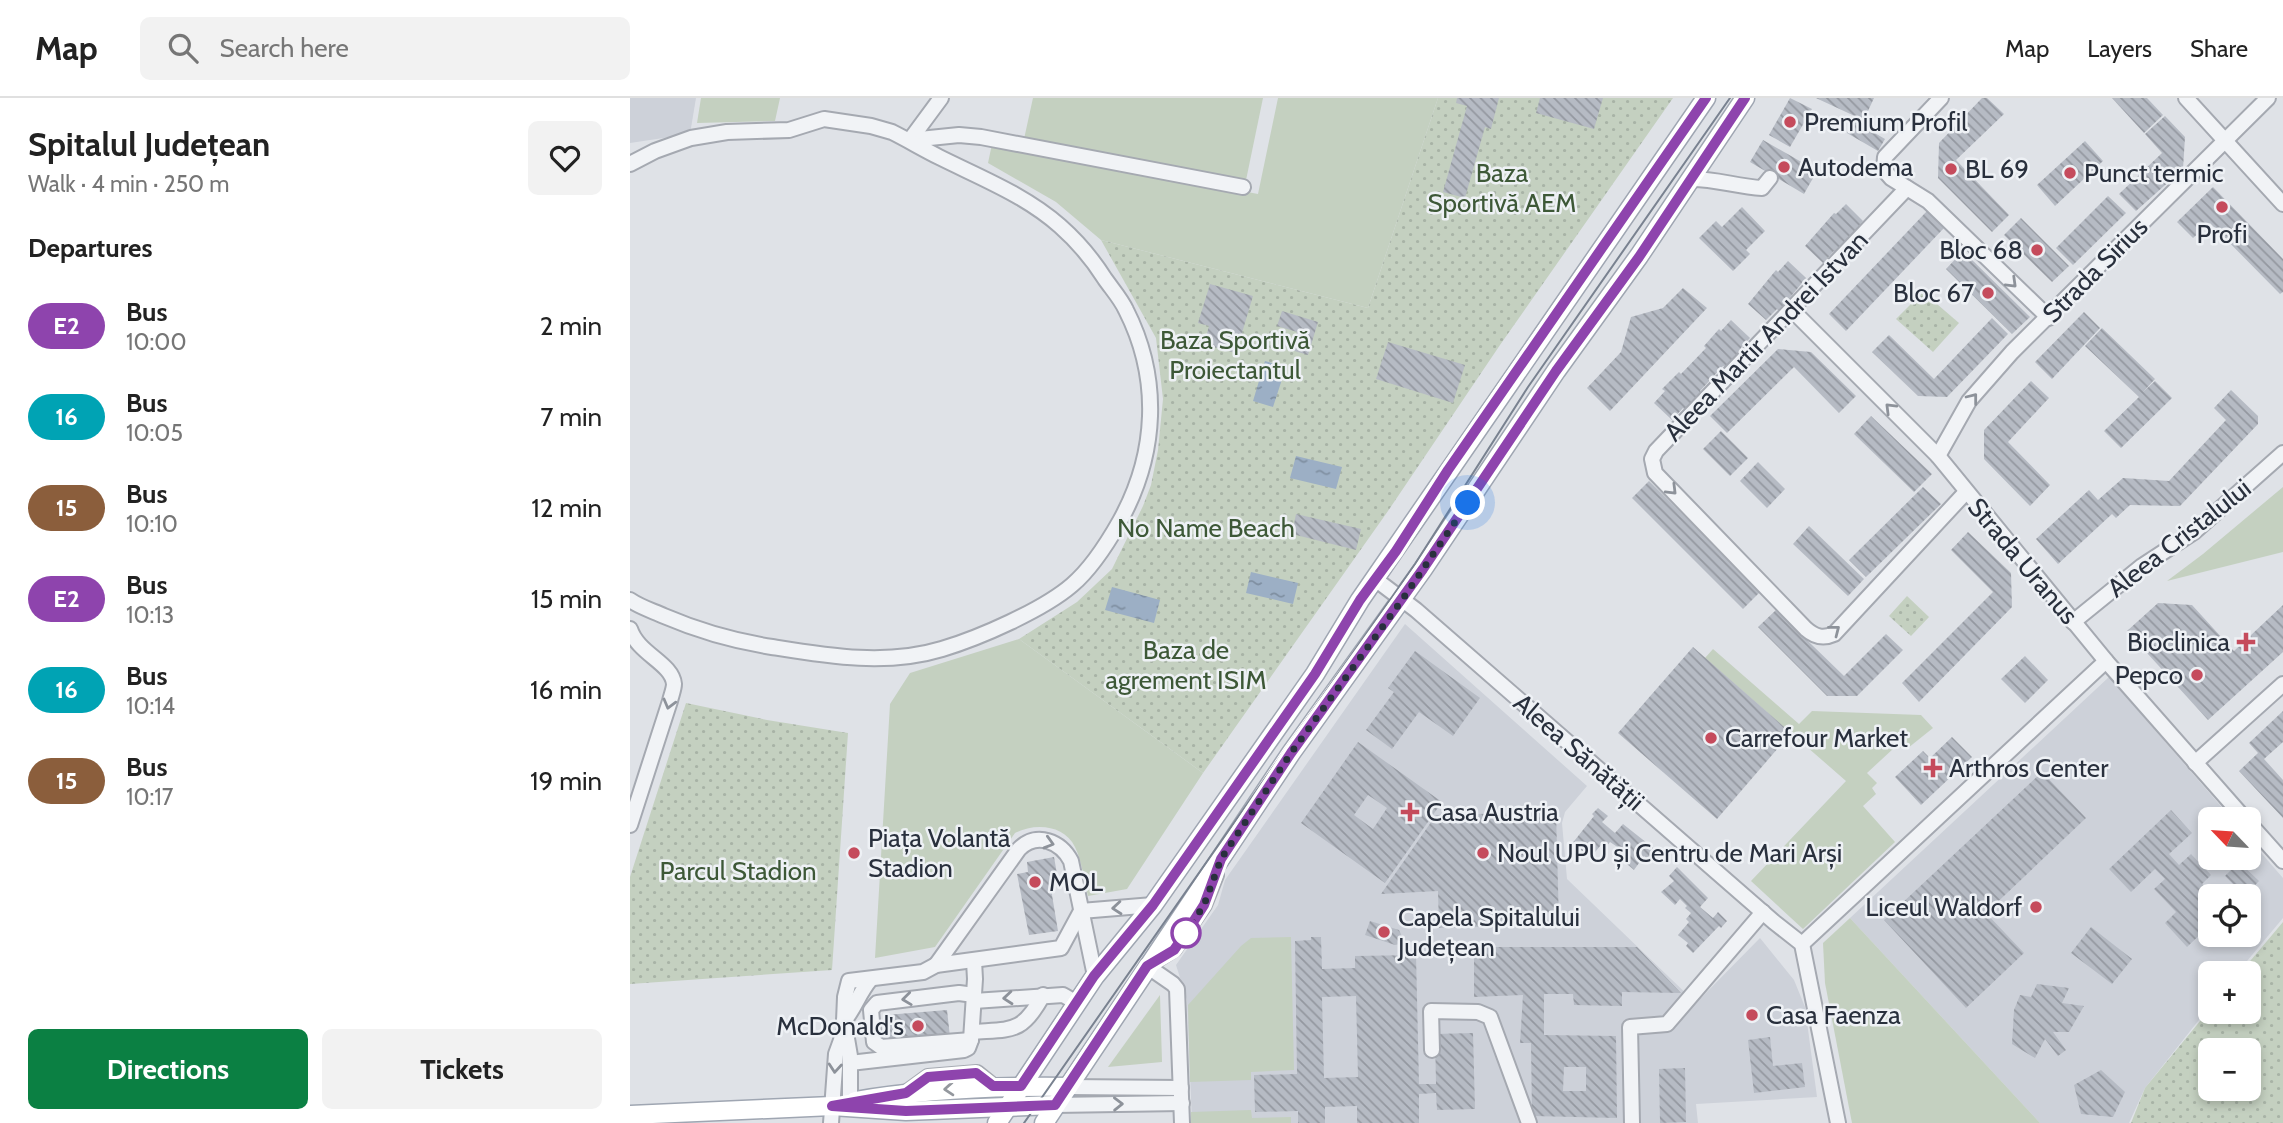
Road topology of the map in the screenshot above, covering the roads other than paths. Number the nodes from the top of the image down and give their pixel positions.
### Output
1 (941, 98) edge
2 (1706, 98) edge
3 (1745, 98) edge
4 (1941, 98) edge
5 (2186, 98) edge
6 (2268, 98) edge
7 (2224, 139) junction
8 (909, 140) junction
9 (630, 164) edge
10 (1770, 178) dead end
11 (1689, 179) junction
12 (1242, 187) dead end
13 (1907, 188) junction
14 (2283, 204) edge
15 (1792, 310) junction
16 (2049, 318) junction
17 (2283, 453) edge
18 (1938, 456) junction
19 (1966, 492) junction
20 (1375, 579) junction
21 (630, 600) edge
22 (1402, 600) junction
23 (2073, 622) junction
24 (630, 629) edge
25 (2106, 662) junction
26 (2283, 684) edge
27 (2195, 763) junction
28 (2234, 807) edge
29 (630, 825) edge
30 (2261, 837) edge
31 (2283, 861) edge
32 (1153, 905) junction
33 (1081, 911) junction
34 (1763, 912) junction
35 (1802, 944) junction
36 (974, 961) junction
37 (936, 965) junction
38 (1147, 966) junction
39 (1094, 976) junction
40 (870, 979) junction
41 (1043, 995) junction
42 (974, 998) junction
43 (1077, 1003) junction
44 (844, 1026) junction
45 (971, 1036) junction
46 (1432, 1050) dead end
47 (850, 1063) junction
48 (1021, 1086) junction
49 (1068, 1087) junction
50 (1181, 1095) junction
51 (1055, 1105) junction
52 (838, 1110) edge
53 (630, 1115) edge
54 (1002, 1115) edge
55 (939, 1117) edge
56 (1044, 1123) edge
57 (1182, 1123) edge
58 (1529, 1123) edge
59 (1632, 1123) edge
60 (1838, 1123) edge

1 - 8 street
2 - 20 main road
3 - 11 main road
4 - 13 street
5 - 7 street
6 - 7 street, Strada Sirius
7 - 14 street
7 - 16 street, Strada Sirius
8 - 9 street
8 - 12 street
8 - 21 street
10 - 11 street
11 - 22 main road
13 - 15 street, Aleea Martir Andrei Istvan
13 -> 16 street
18 -> 15 street, Strada Uranus
15 -> 19 street, Aleea Martir Andrei Istvan
18 -> 16 street, Strada Sirius
17 - 23 street, Aleea Cristalului
18 - 19 street, Strada Uranus
19 - 23 street, Strada Uranus
20 - 22 street, Aleea Sănătății
20 - 32 main road
22 - 34 street, Aleea Sănătății
22 - 38 main road
23 - 25 street, Strada Uranus
24 -> 29 street
25 - 27 street, Strada Uranus
25 - 35 street
26 - 27 street
27 - 28 street, Strada Uranus
30 - 31 street, Strada Uranus
32 -> 33 street
32 - 39 main road
33 - 36 street
37 -> 33 street
33 - 39 street
34 - 35 street, Aleea Sănătății
34 - 59 street
35 - 60 street
36 - 37 street
36 - 42 street
37 - 40 street
38 - 49 main road
38 - 50 street
39 - 43 main road
40 - 44 street
40 - 44 street
41 -> 42 street
41 - 43 street
41 - 45 street
42 - 45 street
42 -> 45 street
43 - 48 main road
44 - 47 street
44 -> 52 street
45 - 47 street
46 - 58 street
47 - 52 street
48 - 49 main road
48 -> 52 main road
48 - 54 main road
49 - 50 street
49 - 51 main road
51 -> 50 street
50 - 57 street
51 - 54 main road
51 - 56 main road
52 - 53 main road
52 - 55 main road
54 - 55 main road

